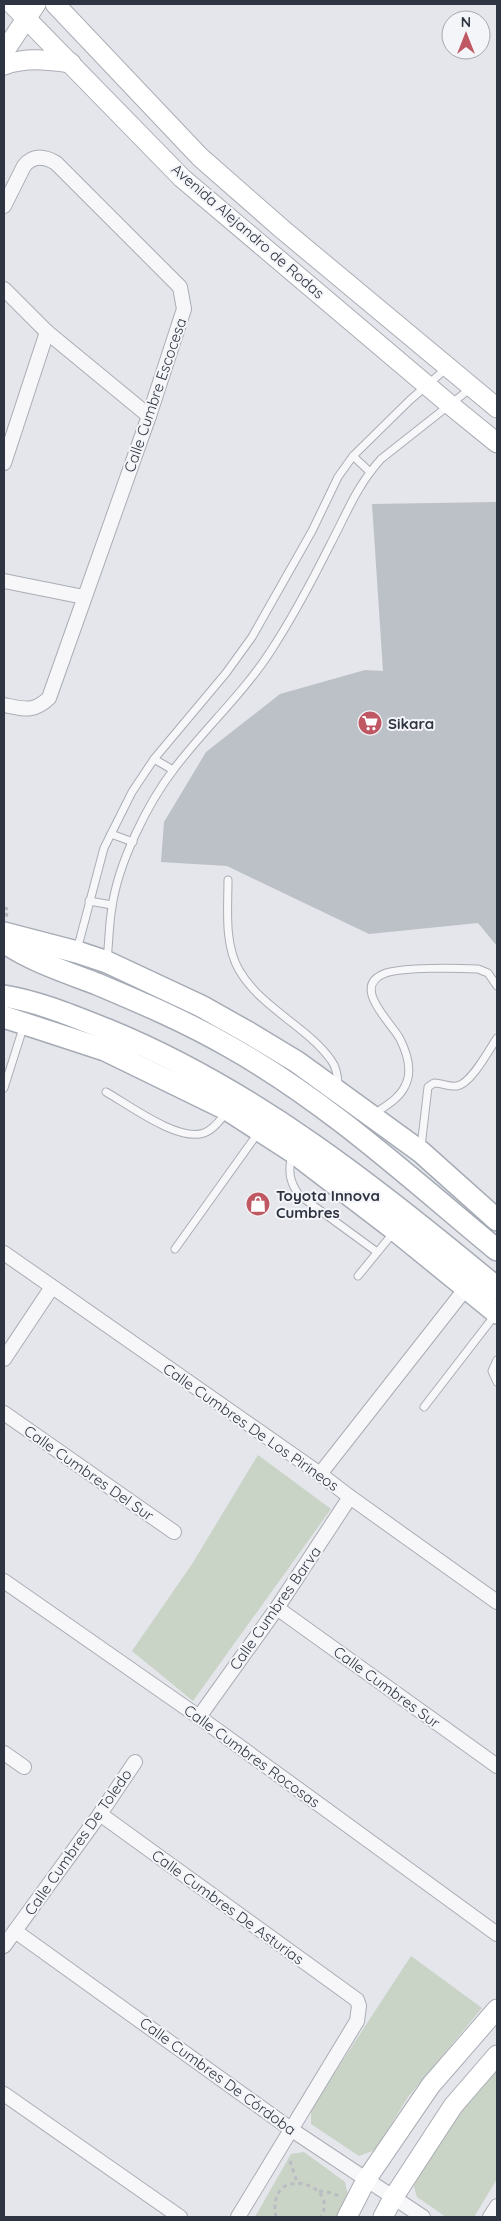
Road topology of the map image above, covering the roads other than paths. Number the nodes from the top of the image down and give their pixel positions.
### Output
1 (12, 4) edge
2 (55, 4) edge
3 (32, 10) edge
4 (4, 52) edge
5 (71, 62) junction
6 (4, 65) edge
7 (4, 206) edge
8 (4, 288) edge
9 (47, 332) junction
10 (448, 367) junction
11 (427, 385) junction
12 (472, 387) junction
13 (449, 404) junction
14 (497, 408) edge
15 (149, 416) junction
16 (497, 443) edge
17 (353, 456) junction
18 (4, 463) edge
19 (370, 472) junction
20 (4, 581) edge
21 (84, 597) junction
22 (4, 706) edge
23 (154, 759) junction
24 (173, 770) junction
25 (111, 834) junction
26 (133, 842) junction
27 (228, 880) dead end
28 (89, 901) junction
29 (112, 905) junction
30 (7, 942) edge
31 (77, 952) junction
32 (107, 962) junction
33 (497, 986) edge
34 (4, 996) edge
35 (4, 1016) edge
36 (25, 1023) junction
37 (497, 1038) edge
38 (4, 1088) edge
39 (338, 1091) junction
40 (106, 1092) dead end
41 (228, 1110) junction
42 (372, 1116) junction
43 (259, 1131) junction
44 (293, 1152) junction
45 (421, 1152) junction
46 (495, 1214) edge
47 (396, 1230) junction
48 (175, 1249) dead end
49 (497, 1250) edge
50 (377, 1252) junction
51 (4, 1253) edge
52 (358, 1276) dead end
53 (52, 1287) junction
54 (466, 1288) junction
55 (497, 1288) edge
56 (497, 1313) edge
57 (4, 1359) edge
58 (497, 1360) edge
59 (497, 1382) edge
60 (424, 1407) dead end
61 (4, 1414) edge
62 (320, 1474) junction
63 (350, 1498) junction
64 (174, 1532) dead end
65 (4, 1580) edge
66 (497, 1602) edge
67 (277, 1608) junction
68 (199, 1717) junction
69 (4, 1753) edge
70 (135, 1762) dead end
71 (497, 1766) edge
72 (24, 1767) dead end
73 (100, 1814) junction
74 (15, 1931) junction
75 (497, 1934) edge
76 (4, 1946) edge
77 (497, 2009) edge
78 (497, 2055) edge
79 (4, 2094) edge
80 (292, 2130) junction
81 (366, 2180) junction
82 (393, 2198) junction
83 (497, 2206) edge
84 (180, 2217) edge
85 (238, 2217) edge
86 (347, 2217) edge
87 (383, 2217) edge
88 (423, 2217) edge
89 (490, 2217) edge

1 - 3 street, Avenida Alejandro de Rodas
2 - 10 street, Avenida Alejandro de Rodas
3 - 4 street
3 - 5 street, Avenida Alejandro de Rodas
5 - 6 street
5 - 11 street, Avenida Alejandro de Rodas
7 - 15 street, Calle Cumbre Escocesa
8 - 9 street
9 - 15 street
9 - 18 street
10 - 11 lane
10 - 12 street, Avenida Alejandro de Rodas
11 - 13 street, Avenida Alejandro de Rodas
11 - 17 lane
12 - 13 lane
12 - 14 street, Avenida Alejandro de Rodas
13 - 16 street, Avenida Alejandro de Rodas
13 - 19 lane
15 - 21 street, Calle Cumbre Escocesa
17 - 19 lane
17 - 23 lane
19 - 24 lane
20 - 21 street
21 - 22 street, Calle Cumbre Escocesa
23 - 24 lane
23 - 25 lane
24 - 26 lane
25 - 26 lane
25 - 28 lane
26 - 29 lane
27 - 39 lane
28 - 29 lane
28 - 31 lane
29 - 32 lane
30 - 31 main road
30 - 49 main road
31 - 32 main road
32 - 39 main road
33 - 42 lane
34 - 55 main road
35 - 36 main road
36 - 38 lane
36 - 41 main road
37 - 45 lane
39 - 42 main road
40 - 41 lane
41 - 43 main road
42 - 45 main road
43 - 44 main road
43 - 48 lane
44 - 47 main road
44 - 50 lane
45 - 46 main road
47 - 50 lane
47 - 54 main road
50 - 52 lane
51 - 53 street, Calle Cumbres De Los Pirineos
53 - 57 street
53 - 62 street, Calle Cumbres De Los Pirineos
54 - 56 main road
54 - 62 street
56 - 60 lane
58 - 59 lane
61 - 64 street, Calle Cumbres Del Sur
62 - 63 street, Calle Cumbres De Los Pirineos
63 - 66 street, Calle Cumbres De Los Pirineos
63 - 67 street, Calle Cumbres Barva
65 - 68 street, Calle Cumbres Rocosas
67 - 68 street, Calle Cumbres Barva
67 - 71 street, Calle Cumbres Sur
68 - 75 street, Calle Cumbres Rocosas
69 - 72 street
70 - 73 street, Calle Cumbres De Toledo
73 - 74 street, Calle Cumbres De Toledo
73 - 80 street, Calle Cumbres De Asturias
74 - 76 street, Calle Cumbres De Toledo
74 - 80 street, Calle Cumbres De Córdoba
77 - 81 street
78 - 82 street
79 - 84 street
80 - 81 street, Calle Cumbres De Córdoba
80 - 85 street
81 - 82 street, Calle Cumbres De Córdoba
81 - 86 street
82 - 87 street
82 - 88 street, Calle Cumbres De Córdoba
83 - 89 street

